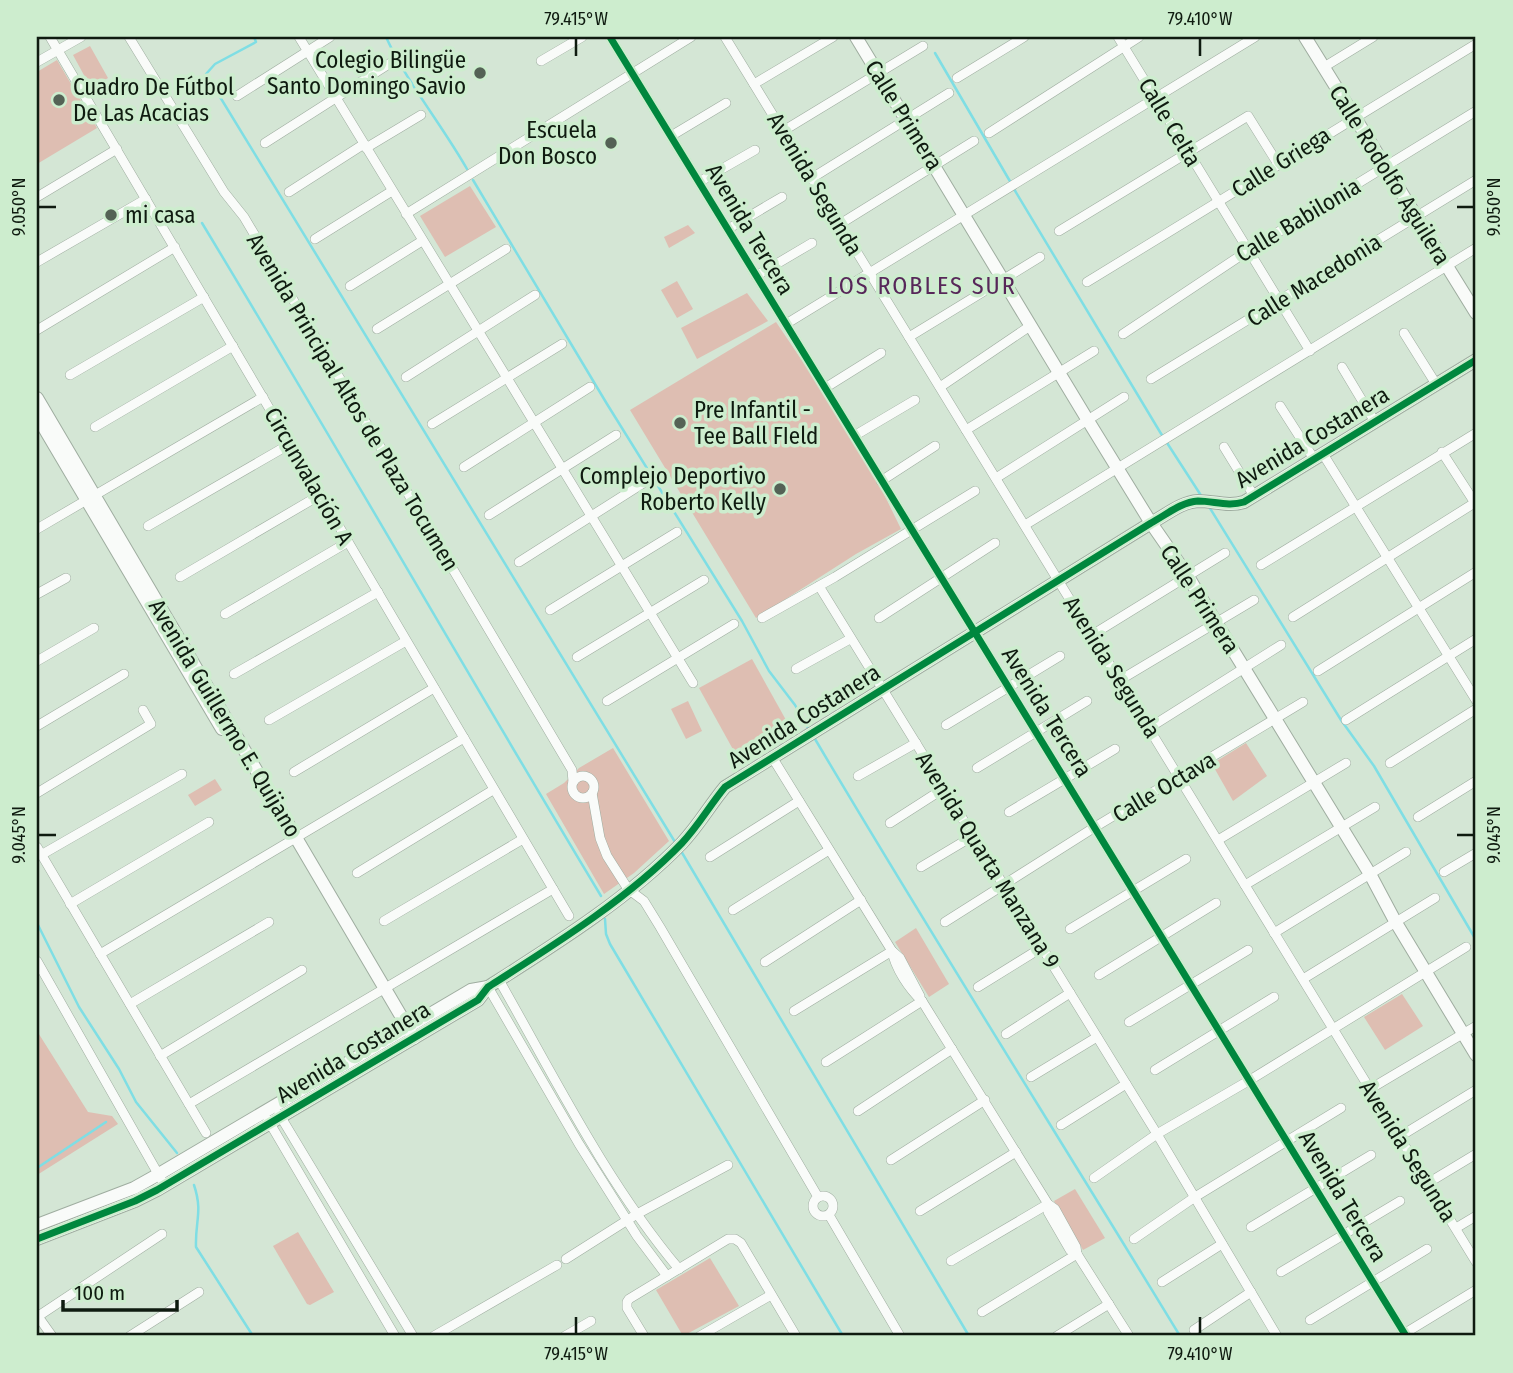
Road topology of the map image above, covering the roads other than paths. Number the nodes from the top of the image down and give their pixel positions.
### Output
1 (50, 37) edge
2 (81, 37) edge
3 (129, 37) edge
4 (299, 37) edge
5 (330, 37) edge
6 (582, 37) edge
7 (610, 37) edge
8 (691, 37) edge
9 (725, 37) edge
10 (833, 37) edge
11 (856, 37) edge
12 (1024, 37) edge
13 (1118, 37) edge
14 (1139, 37) edge
15 (1255, 37) edge
16 (1305, 37) edge
17 (1373, 37) edge
18 (1476, 44) edge
19 (923, 46) dead end
20 (1124, 46) junction
21 (58, 50) junction
22 (307, 50) junction
23 (541, 61) dead end
24 (37, 62) edge
25 (392, 62) dead end
26 (1324, 67) junction
27 (633, 72) junction
28 (878, 72) junction
29 (957, 78) dead end
30 (754, 84) junction
31 (949, 93) dead end
32 (237, 96) dead end
33 (336, 98) junction
34 (1156, 99) junction
35 (726, 103) dead end
36 (1476, 111) edge
37 (421, 115) dead end
38 (1354, 117) junction
39 (906, 118) junction
40 (783, 131) junction
41 (989, 133) dead end
42 (671, 136) junction
43 (974, 141) dead end
44 (265, 143) dead end
45 (365, 146) junction
46 (117, 149) junction
47 (755, 150) dead end
48 (1188, 152) junction
49 (1278, 164) junction
50 (935, 165) junction
51 (1386, 167) junction
52 (812, 178) junction
53 (1476, 180) edge
54 (699, 182) junction
55 (392, 191) junction
56 (289, 192) dead end
57 (37, 197) edge
58 (782, 197) dead end
59 (146, 199) junction
60 (1218, 201) junction
61 (406, 214) junction
62 (966, 216) junction
63 (1416, 217) junction
64 (840, 223) junction
65 (728, 229) junction
66 (1059, 231) dead end
67 (315, 240) dead end
68 (422, 241) junction
69 (812, 243) dead end
70 (174, 247) junction
71 (1476, 248) edge
72 (506, 249) dead end
73 (1249, 250) junction
74 (1040, 257) dead end
75 (37, 262) edge
76 (1446, 265) junction
77 (871, 274) junction
78 (756, 276) junction
79 (1002, 280) junction
80 (1087, 282) dead end
81 (448, 283) junction
82 (350, 286) dead end
83 (535, 295) dead end
84 (204, 297) junction
85 (1280, 301) junction
86 (1476, 313) edge
87 (786, 324) junction
88 (1030, 326) junction
89 (377, 329) dead end
90 (37, 330) edge
91 (478, 332) junction
92 (1404, 333) dead end
93 (1123, 334) dead end
94 (909, 337) junction
95 (562, 344) dead end
96 (233, 346) junction
97 (1094, 351) dead end
98 (1310, 351) junction
99 (881, 353) dead end
100 (1476, 360) edge
101 (1342, 367) dead end
102 (1058, 372) junction
103 (70, 375) dead end
104 (406, 377) dead end
105 (506, 377) junction
106 (1151, 379) dead end
107 (1436, 384) junction
108 (590, 387) dead end
109 (940, 387) junction
110 (825, 388) junction
111 (262, 397) junction
112 (1124, 397) dead end
113 (37, 398) edge
114 (915, 400) dead end
115 (1280, 406) dead end
116 (37, 416) edge
117 (1087, 419) junction
118 (1375, 422) junction
119 (534, 423) junction
120 (432, 424) dead end
121 (95, 427) dead end
122 (966, 430) junction
123 (1476, 433) edge
124 (615, 435) dead end
125 (854, 436) junction
126 (290, 444) junction
127 (935, 446) dead end
128 (1224, 447) dead end
129 (1442, 452) junction
130 (1318, 457) junction
131 (464, 467) dead end
132 (562, 468) junction
133 (1118, 468) junction
134 (996, 478) junction
135 (881, 481) junction
136 (645, 482) dead end
137 (975, 491) dead end
138 (320, 495) junction
139 (1254, 496) junction
140 (90, 498) junction
141 (1476, 502) edge
142 (1355, 506) junction
143 (489, 514) dead end
144 (592, 517) junction
145 (1151, 523) junction
146 (1025, 525) junction
147 (148, 526) dead end
148 (37, 529) edge
149 (912, 530) junction
150 (677, 532) dead end
151 (348, 542) junction
152 (995, 543) dead end
153 (1226, 553) dead end
154 (1388, 558) junction
155 (519, 562) dead end
156 (1261, 565) dead end
157 (622, 566) junction
158 (1476, 572) edge
159 (1187, 575) junction
160 (180, 577) dead end
161 (66, 578) dead end
162 (941, 578) junction
163 (704, 580) dead end
164 (1059, 581) junction
165 (819, 586) junction
166 (378, 592) junction
167 (37, 594) edge
168 (1254, 600) dead end
169 (1419, 606) junction
170 (551, 610) dead end
171 (651, 613) junction
172 (225, 614) dead end
173 (1293, 617) dead end
174 (762, 618) dead end
175 (880, 618) dead end
176 (1216, 622) junction
177 (734, 624) dead end
178 (94, 628) dead end
179 (975, 632) junction
180 (1092, 635) junction
181 (850, 639) junction
182 (1476, 639) edge
183 (406, 641) junction
184 (1281, 645) dead end
185 (1060, 656) dead end
186 (1449, 656) junction
187 (577, 657) dead end
188 (678, 658) junction
189 (37, 661) edge
190 (1244, 668) junction
191 (796, 669) dead end
192 (1318, 671) dead end
193 (124, 674) dead end
194 (234, 674) dead end
195 (1120, 680) junction
196 (693, 682) dead end
197 (1008, 686) junction
198 (434, 688) junction
199 (882, 690) junction
200 (1476, 700) edge
201 (607, 701) dead end
202 (1087, 701) dead end
203 (1303, 702) dead end
204 (1476, 709) edge
205 (143, 710) dead end
206 (269, 720) dead end
207 (1276, 720) junction
208 (1346, 720) dead end
209 (946, 725) dead end
210 (37, 726) edge
211 (1149, 728) junction
212 (1035, 732) junction
213 (464, 738) junction
214 (916, 743) junction
215 (1115, 749) dead end
216 (772, 757) junction
217 (1346, 763) dead end
218 (1390, 763) dead end
219 (977, 768) dead end
220 (294, 772) dead end
221 (182, 774) dead end
222 (858, 776) dead end
223 (1065, 778) junction
224 (1180, 778) junction
225 (578, 779) junction
226 (1314, 781) junction
227 (1476, 781) edge
228 (943, 789) junction
229 (493, 790) junction
230 (37, 793) edge
231 (590, 798) junction
232 (799, 800) junction
233 (1375, 807) dead end
234 (1009, 812) dead end
235 (1418, 817) dead end
236 (209, 822) dead end
237 (890, 823) dead end
238 (1095, 827) junction
239 (1342, 828) junction
240 (973, 836) junction
241 (523, 839) junction
242 (1218, 840) junction
243 (293, 841) junction
244 (829, 850) junction
245 (39, 851) edge
246 (1406, 852) dead end
247 (1476, 853) edge
248 (710, 857) dead end
249 (1186, 859) dead end
250 (921, 867) dead end
251 (1444, 872) dead end
252 (356, 873) dead end
253 (1370, 874) junction
254 (1003, 885) junction
255 (1245, 886) junction
256 (628, 889) junction
257 (1133, 889) junction
258 (553, 890) junction
259 (1435, 898) dead end
260 (861, 900) junction
261 (1216, 903) dead end
262 (71, 904) junction
263 (733, 911) dead end
264 (569, 916) dead end
265 (384, 921) dead end
266 (1395, 921) junction
267 (269, 922) dead end
268 (945, 922) dead end
269 (1070, 929) dead end
270 (1274, 933) junction
271 (1161, 936) junction
272 (1466, 947) dead end
273 (1041, 948) junction
274 (1248, 950) dead end
275 (892, 951) junction
276 (100, 954) junction
277 (37, 961) edge
278 (765, 962) dead end
279 (302, 970) dead end
280 (1425, 971) junction
281 (1099, 975) dead end
282 (1303, 979) junction
283 (1191, 983) junction
284 (493, 984) junction
285 (978, 987) dead end
286 (381, 992) junction
287 (1070, 993) junction
288 (1274, 997) dead end
289 (922, 1001) junction
290 (130, 1004) junction
291 (794, 1011) dead end
292 (1129, 1022) dead end
293 (1476, 1026) edge
294 (1332, 1027) junction
295 (1220, 1030) junction
296 (1006, 1034) dead end
297 (1463, 1034) junction
298 (407, 1035) junction
299 (1097, 1037) junction
300 (952, 1049) junction
301 (1476, 1055) edge
302 (160, 1056) junction
303 (826, 1062) dead end
304 (1155, 1070) dead end
305 (1031, 1077) dead end
306 (1250, 1080) junction
307 (1126, 1084) junction
308 (1370, 1089) junction
309 (1476, 1090) edge
310 (985, 1100) junction
311 (189, 1104) junction
312 (1341, 1108) dead end
313 (858, 1111) dead end
314 (272, 1115) junction
315 (1061, 1125) dead end
316 (206, 1133) dead end
317 (1157, 1134) junction
318 (1399, 1137) junction
319 (589, 1138) junction
320 (1287, 1140) junction
321 (579, 1144) junction
322 (1016, 1152) junction
323 (1476, 1154) edge
324 (1371, 1155) dead end
325 (891, 1160) dead end
326 (728, 1165) dead end
327 (1094, 1178) dead end
328 (162, 1180) junction
329 (1428, 1183) junction
330 (1316, 1189) junction
331 (818, 1197) junction
332 (1195, 1198) junction
333 (1401, 1201) dead end
334 (1048, 1204) junction
335 (920, 1211) dead end
336 (637, 1214) junction
337 (829, 1215) junction
338 (1476, 1216) edge
339 (625, 1222) junction
340 (37, 1225) edge
341 (1251, 1227) dead end
342 (1456, 1228) junction
343 (162, 1234) dead end
344 (1345, 1235) junction
345 (37, 1239) edge
346 (1133, 1239) dead end
347 (356, 1243) junction
348 (1222, 1244) junction
349 (1427, 1249) dead end
350 (346, 1253) junction
351 (1077, 1254) junction
352 (566, 1259) dead end
353 (951, 1261) dead end
354 (1476, 1262) edge
355 (557, 1265) dead end
356 (679, 1269) junction
357 (1281, 1272) dead end
358 (377, 1276) junction
359 (667, 1276) junction
360 (1162, 1282) dead end
361 (1373, 1282) junction
362 (364, 1283) junction
363 (1476, 1290) edge
364 (198, 1292) dead end
365 (1251, 1292) junction
366 (771, 1295) junction
367 (1109, 1304) junction
368 (982, 1312) dead end
369 (37, 1316) edge
370 (1310, 1320) dead end
371 (591, 1321) dead end
372 (1195, 1330) dead end
373 (1404, 1335) edge
374 (52, 1336) edge
375 (130, 1336) edge
376 (398, 1336) edge
377 (413, 1336) edge
378 (434, 1336) edge
379 (567, 1336) edge
380 (644, 1336) edge
381 (700, 1336) edge
382 (796, 1336) edge
383 (900, 1336) edge
384 (1057, 1336) edge
385 (1129, 1336) edge
386 (1277, 1336) edge

1 - 21 street, Circunvalación A
2 - 21 street
3 - 225 street, Avenida Principal Altos de Plaza Tocumen
4 - 22 street
5 - 22 street
6 - 23 street
7 - 27 street, Avenida Tercera
8 - 27 street
9 - 30 street, Avenida Segunda
10 - 30 street
11 - 28 street, Calle Primera
12 - 29 street
13 - 20 street, Calle Celta
14 - 20 street
15 - 34 street
16 - 26 street, Calle Rodolfo Aguilera
17 - 26 street
18 - 38 street, Calle Griega
19 - 28 street
20 - 34 street, Calle Celta
20 - 41 street
21 - 24 street
21 - 46 street, Circunvalación A
22 - 32 street
22 - 33 street
25 - 33 street
26 - 38 street, Calle Rodolfo Aguilera
27 - 42 street, Avenida Tercera
27 - 61 street
28 - 39 street, Calle Primera
28 - 40 street
30 - 40 street, Avenida Segunda
31 - 39 street
33 - 44 street
33 - 45 street
34 - 48 street, Calle Celta
34 - 62 street
35 - 42 street
36 - 51 street, Calle Babilonia
37 - 45 street
38 - 49 street, Calle Griega
38 - 51 street, Calle Rodolfo Aguilera
39 - 50 street, Calle Primera
39 - 52 street
40 - 52 street, Avenida Segunda
42 - 54 street, Avenida Tercera
43 - 50 street
45 - 55 street
45 - 56 street
46 - 57 street
46 - 59 street, Circunvalación A
47 - 54 street
48 - 49 street
48 - 60 street, Calle Celta
48 - 66 street
49 - 60 street, Calle Griega
50 - 62 street, Calle Primera
50 - 64 street
51 - 63 street, Calle Rodolfo Aguilera
51 - 73 street, Calle Babilonia
52 - 64 street, Avenida Segunda
53 - 63 street, Calle Macedonia
54 - 65 street, Avenida Tercera
55 - 61 street
55 - 67 street
58 - 65 street
59 - 70 street, Circunvalación A
59 - 75 street
60 - 73 street, Calle Celta
60 - 80 street, Calle Griega
61 - 68 street
62 - 77 street
62 - 79 street, Calle Primera
63 - 76 street, Calle Rodolfo Aguilera
63 - 85 street, Calle Macedonia
64 - 77 street, Avenida Segunda
65 - 78 street, Avenida Tercera
68 - 81 street
68 - 82 street
69 - 78 street
70 - 84 street, Circunvalación A
70 - 90 street
71 - 76 street
72 - 81 street
73 - 85 street, Calle Celta
73 - 93 street, Calle Babilonia
74 - 79 street
76 - 86 street, Calle Rodolfo Aguilera
76 - 98 street
77 - 87 street
77 - 94 street, Avenida Segunda
78 - 87 street, Avenida Tercera
79 - 88 street, Calle Primera
79 - 94 street
81 - 89 street
81 - 91 street
83 - 91 street
84 - 96 street, Circunvalación A
84 - 103 street
85 - 98 street, Calle Celta
85 - 106 street, Calle Macedonia
87 - 110 street, Avenida Tercera
88 - 102 street, Calle Primera
88 - 109 street
91 - 104 street
91 - 105 street
92 - 107 street
94 - 109 street, Avenida Segunda
95 - 105 street
96 - 111 street, Circunvalación A
96 - 121 street
97 - 102 street
98 - 133 street
99 - 110 street
100 - 107 street, Avenida Costanera
101 - 118 street
102 - 117 street, Calle Primera
102 - 122 street
105 - 119 street
105 - 120 street
107 - 118 street, Avenida Costanera
108 - 119 street
109 - 122 street, Avenida Segunda
110 - 125 street, Avenida Tercera
111 - 126 street, Circunvalación A
111 - 140 street
112 - 117 street
113 - 140 street, Avenida Guillermo E. Quijano
114 - 125 street
115 - 130 street
116 - 140 street, Avenida Guillermo E. Quijano
117 - 133 street, Calle Primera
117 - 134 street
118 - 130 street, Avenida Costanera
119 - 131 street
119 - 132 street
122 - 134 street, Avenida Segunda
123 - 129 street
124 - 132 street
125 - 135 street, Avenida Tercera
126 - 138 street, Circunvalación A
126 - 147 street
127 - 135 street
128 - 139 street
129 - 141 street
129 - 142 street
130 - 139 street, Avenida Costanera
130 - 142 street
132 - 143 street
132 - 144 street
133 - 145 street, Calle Primera
133 - 146 street
134 - 146 street, Avenida Segunda
135 - 149 street, Avenida Tercera
136 - 144 street
137 - 149 street
138 - 151 street, Circunvalación A
138 - 160 street
139 - 145 street, Avenida Costanera
140 - 148 street
140 - 243 street, Avenida Guillermo E. Quijano
141 - 154 street
142 - 154 street
142 - 156 street
144 - 155 street
144 - 157 street
145 - 159 street, Calle Primera
145 - 164 street, Avenida Costanera
146 - 164 street, Avenida Segunda
149 - 162 street, Avenida Tercera
149 - 165 street
150 - 157 street
151 - 166 street, Circunvalación A
151 - 172 street
152 - 162 street
153 - 159 street
154 - 169 street
154 - 173 street
157 - 170 street
157 - 171 street
158 - 169 street
159 - 176 street, Calle Primera
159 - 180 street
161 - 167 street
162 - 175 street
162 - 179 street, Avenida Tercera
163 - 171 street
164 - 179 street, Avenida Costanera
164 - 180 street, Avenida Segunda
165 - 174 street
165 - 181 street, Avenida Quarta Manzana 9
166 - 183 street, Circunvalación A
166 - 194 street
168 - 176 street
169 - 186 street
169 - 192 street
171 - 187 street
171 - 188 street
176 - 190 street, Calle Primera
176 - 195 street
177 - 188 street
178 - 189 street
179 - 197 street, Avenida Tercera
179 - 199 street, Avenida Costanera
180 - 195 street, Avenida Segunda
181 - 191 street
181 - 199 street, Avenida Quarta Manzana 9
182 - 186 street
183 - 198 street, Circunvalación A
183 - 206 street
184 - 190 street
185 - 197 street
186 - 200 street
186 - 208 street
188 - 196 street
188 - 201 street
190 - 207 street, Calle Primera
190 - 211 street
193 - 210 street
195 - 211 street, Avenida Segunda
197 - 209 street
197 - 212 street, Avenida Tercera
198 - 213 street, Circunvalación A
198 - 220 street
199 - 214 street, Avenida Quarta Manzana 9
199 - 216 street, Avenida Costanera
202 - 212 street
203 - 207 street, Calle Octava
204 - 218 street
205 - 230 street
207 - 224 street, Calle Octava
207 - 226 street, Calle Primera
211 - 224 street, Avenida Segunda
212 - 219 street
212 - 223 street, Avenida Tercera
213 - 229 street, Circunvalación A
213 - 243 street
214 - 222 street
214 - 228 street, Avenida Quarta Manzana 9
215 - 223 street
216 - 232 street
216 - 256 street, Avenida Costanera
217 - 226 street
221 - 245 street
223 - 234 street
223 - 238 street, Avenida Tercera
224 - 238 street, Calle Octava
224 - 242 street, Avenida Segunda
225 - 231 street
225 - 231 street
226 - 239 street, Calle Primera
226 - 242 street
227 - 235 street
228 - 237 street
228 - 240 street, Avenida Quarta Manzana 9
229 - 241 street, Circunvalación A
229 - 252 street
231 - 256 street
232 - 244 street
232 - 248 street
233 - 239 street
236 - 262 street
238 - 254 street, Calle Octava
238 - 257 street, Avenida Tercera
239 - 253 street, Calle Primera
239 - 255 street
240 - 250 street
240 - 254 street, Avenida Quarta Manzana 9
241 - 258 street, Circunvalación A
241 - 265 street
242 - 255 street, Avenida Segunda
243 - 276 street
243 - 286 street, Avenida Guillermo E. Quijano
244 - 260 street
244 - 263 street
245 - 262 street
246 - 253 street
247 - 251 street
249 - 257 street
253 - 266 street, Calle Primera
253 - 270 street
254 - 268 street, Calle Octava
254 - 273 street, Avenida Quarta Manzana 9
255 - 270 street, Avenida Segunda
256 - 284 street, Avenida Costanera
256 - 331 street
257 - 269 street
257 - 271 street, Avenida Tercera
258 - 264 street, Circunvalación A
258 - 286 street
259 - 266 street
260 - 275 street
260 - 278 street
261 - 271 street
262 - 276 street
266 - 280 street, Calle Primera
266 - 282 street
267 - 290 street
270 - 282 street, Avenida Segunda
271 - 281 street
271 - 283 street, Avenida Tercera
272 - 280 street
273 - 285 street
273 - 287 street, Avenida Quarta Manzana 9
274 - 283 street
275 - 289 street
275 - 291 street
276 - 290 street
277 - 328 street
279 - 302 street
280 - 294 street
280 - 297 street, Calle Primera
282 - 294 street, Avenida Segunda
283 - 292 street
283 - 295 street, Avenida Tercera
284 - 298 street, Avenida Costanera
284 - 319 street
284 - 321 street
286 - 298 street, Avenida Guillermo E. Quijano
286 - 311 street
287 - 296 street
287 - 299 street, Avenida Quarta Manzana 9
288 - 295 street
289 - 300 street
289 - 303 street
290 - 302 street
293 - 297 street
294 - 306 street
294 - 308 street, Avenida Segunda
295 - 304 street
295 - 306 street, Avenida Tercera
297 - 301 street, Calle Primera
297 - 308 street
298 - 314 street, Avenida Costanera
299 - 305 street
299 - 307 street, Avenida Quarta Manzana 9
300 - 310 street
300 - 313 street
302 - 311 street
306 - 317 street
306 - 320 street, Avenida Tercera
307 - 315 street
307 - 317 street, Avenida Quarta Manzana 9
308 - 318 street, Avenida Segunda
309 - 318 street
310 - 322 street
310 - 325 street
311 - 316 street
312 - 320 street
314 - 328 street, Avenida Costanera
314 - 347 street
314 - 350 street
317 - 327 street
317 - 332 street, Avenida Quarta Manzana 9
318 - 329 street, Avenida Segunda
319 - 321 street
319 - 336 street
320 - 330 street, Avenida Tercera
320 - 332 street
321 - 339 street
322 - 334 street
322 - 335 street
323 - 329 street
324 - 330 street
326 - 336 street
328 - 340 street, Avenida Costanera
328 - 345 street, Avenida Costanera
329 - 342 street, Avenida Segunda
330 - 341 street
330 - 344 street, Avenida Tercera
331 - 337 street
331 - 337 street
332 - 346 street
332 - 348 street, Avenida Quarta Manzana 9
333 - 344 street
334 - 351 street
334 - 353 street
336 - 339 street
336 - 356 street
337 - 383 street
338 - 342 street
339 - 352 street
339 - 359 street
342 - 354 street, Avenida Segunda
343 - 369 street
344 - 357 street
344 - 361 street, Avenida Tercera
347 - 350 street
347 - 358 street
348 - 360 street
348 - 365 street, Avenida Quarta Manzana 9
349 - 361 street
350 - 362 street
351 - 367 street
351 - 368 street
355 - 378 street
356 - 359 street
356 - 366 street
358 - 362 street
358 - 377 street
359 - 380 street
361 - 370 street
361 - 373 street, Avenida Tercera
362 - 376 street
363 - 373 street
364 - 375 street
365 - 372 street
365 - 386 street, Avenida Quarta Manzana 9
366 - 381 street
366 - 382 street
367 - 384 street
367 - 385 street
369 - 374 street
371 - 379 street

